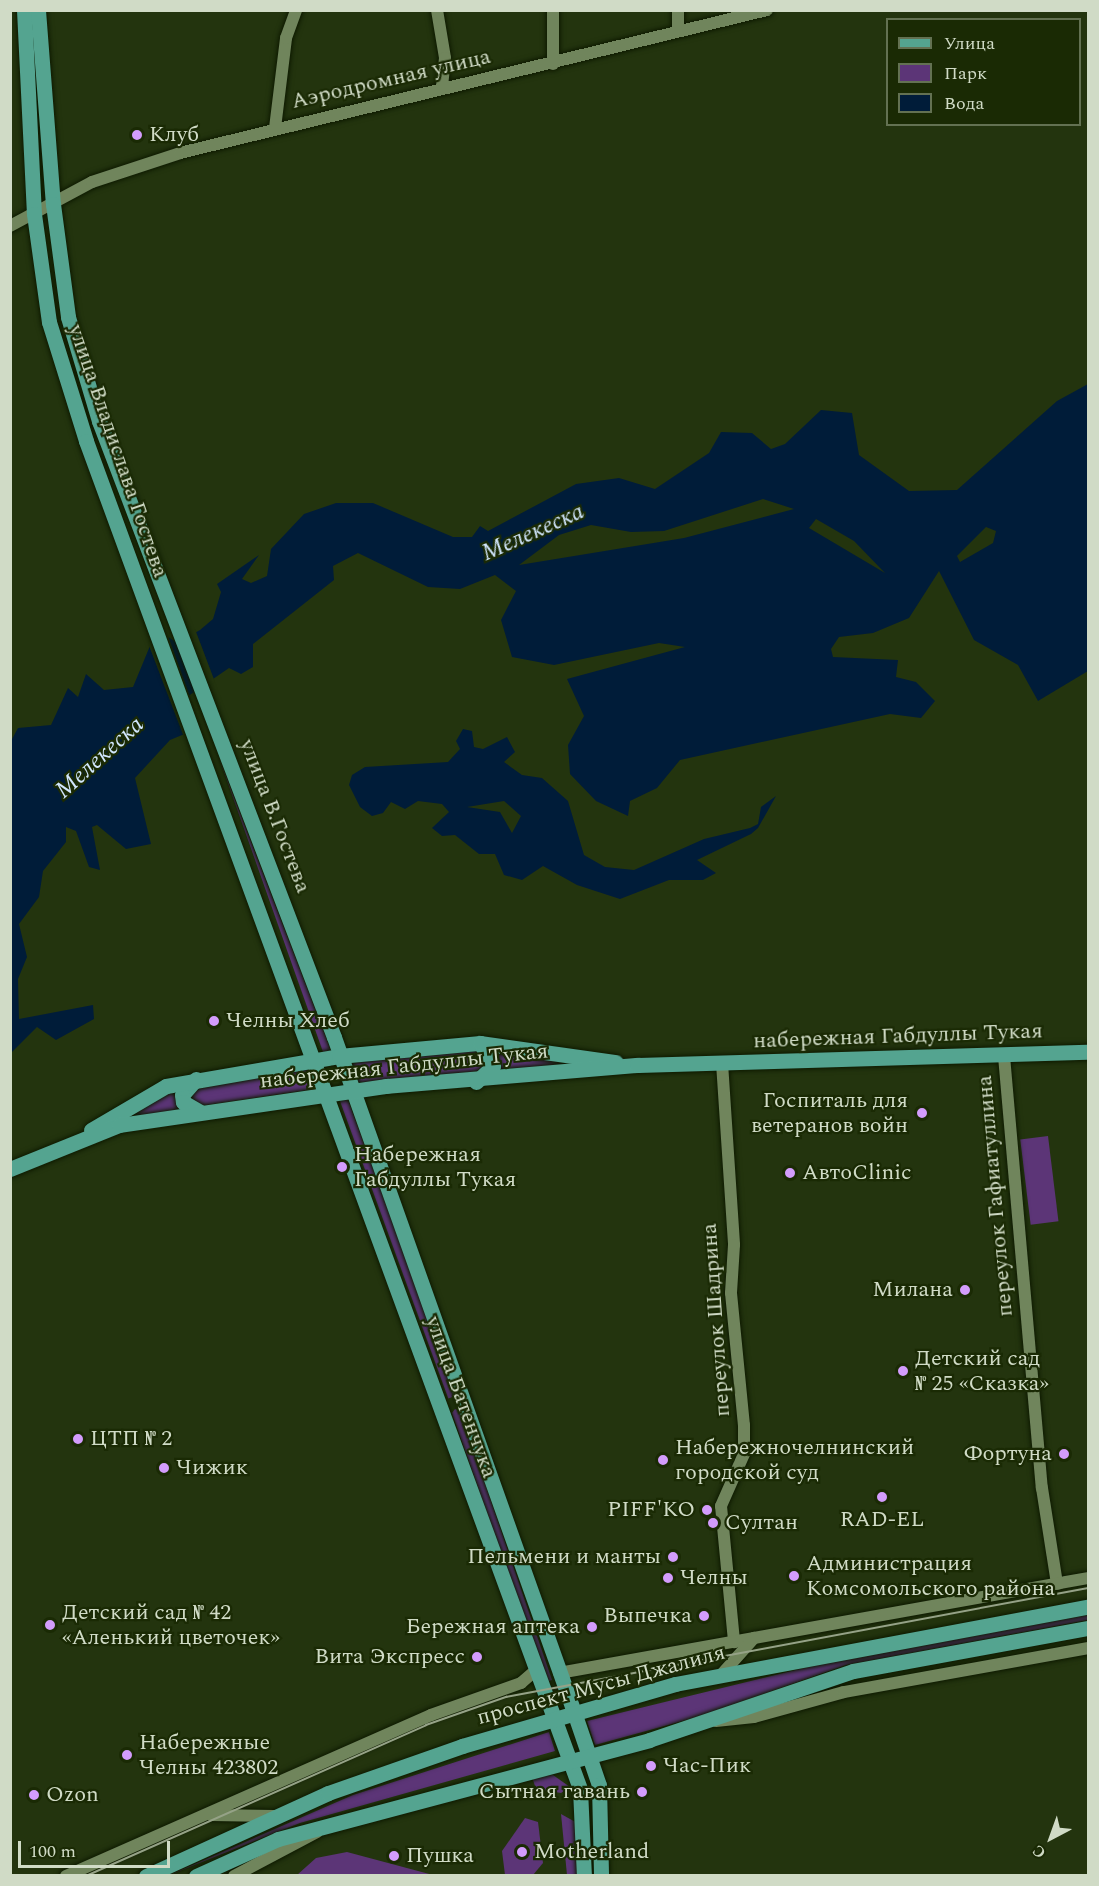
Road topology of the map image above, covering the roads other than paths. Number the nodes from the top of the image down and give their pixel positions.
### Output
1 (24, 10) edge
2 (38, 10) edge
3 (296, 10) edge
4 (437, 10) edge
5 (553, 10) edge
6 (678, 10) edge
7 (766, 10) edge
8 (678, 30) junction
9 (553, 64) junction
10 (442, 87) junction
11 (275, 128) junction
12 (52, 204) junction
13 (34, 214) junction
14 (10, 226) edge
15 (173, 610) joint
16 (153, 617) joint
17 (273, 938) joint
18 (334, 1037) joint
19 (480, 1043) junction
20 (1089, 1052) edge
21 (339, 1056) junction
22 (1004, 1056) junction
23 (316, 1060) junction
24 (722, 1063) junction
25 (637, 1065) junction
26 (198, 1078) junction
27 (476, 1082) junction
28 (352, 1089) junction
29 (328, 1093) junction
30 (200, 1112) junction
31 (72, 1144) junction
32 (10, 1169) edge
33 (466, 1409) junction
34 (445, 1414) junction
35 (1089, 1578) edge
36 (1057, 1584) junction
37 (1089, 1606) edge
38 (1089, 1628) edge
39 (754, 1638) junction
40 (734, 1642) junction
41 (1089, 1648) edge
42 (535, 1671) junction
43 (559, 1673) junction
44 (721, 1675) junction
45 (575, 1715) junction
46 (554, 1720) junction
47 (706, 1722) junction
48 (587, 1753) junction
49 (569, 1758) junction
50 (201, 1816) junction
51 (278, 1816) junction
52 (332, 1822) junction
53 (66, 1875) edge
54 (146, 1875) edge
55 (196, 1875) edge
56 (234, 1875) edge
57 (584, 1875) edge
58 (601, 1875) edge

1 - 13 main road, улица Владислава Гостева
2 - 12 main road, улица Владислава Гостева
3 - 11 street
4 - 10 street
5 - 9 street
6 - 8 street
7 - 8 street, Аэродромная улица
8 - 9 street, Аэродромная улица
9 - 10 street, Аэродромная улица
10 - 11 street, Аэродромная улица
11 - 12 street, Аэродромная улица
12 - 13 street, Аэродромная улица
12 - 15 main road, улица Владислава Гостева
13 - 14 street, Аэродромная улица
13 - 16 main road, улица Владислава Гостева
15 - 18 main road, улица В.Гостева
16 - 17 main road, улица В.Гостева
17 - 23 main road, улица Батенчука
18 - 21 main road, улица Батенчука
19 - 21 main road, набережная Габдуллы Тукая
19 - 25 main road, набережная Габдуллы Тукая
19 - 27 main road
20 - 22 main road, набережная Габдуллы Тукая
21 - 23 main road, набережная Габдуллы Тукая
21 - 28 main road, улица Батенчука
22 - 24 main road, набережная Габдуллы Тукая
22 - 36 street, переулок Гафиатуллина
23 - 26 main road, набережная Габдуллы Тукая
23 - 29 main road, улица Батенчука
24 - 25 main road, набережная Габдуллы Тукая
24 - 40 street, переулок Шадрина
25 - 27 main road, набережная Габдуллы Тукая
26 - 30 main road
26 - 31 main road, набережная Габдуллы Тукая
27 - 28 main road, набережная Габдуллы Тукая
28 - 29 main road, набережная Габдуллы Тукая
28 - 33 main road, улица Батенчука
29 - 30 main road, набережная Габдуллы Тукая
29 - 34 main road, улица Батенчука
30 - 31 main road, набережная Габдуллы Тукая
31 - 32 main road, набережная Габдуллы Тукая
33 - 34 main road
33 - 43 main road, улица Батенчука
34 - 42 main road, улица Батенчука
35 - 36 street
36 - 39 street
37 - 44 main road, проспект Мусы Джалиля
38 - 47 main road
39 - 40 street
39 - 44 street
40 - 43 street
41 - 47 street
42 - 46 main road, улица Батенчука
42 - 50 street
43 - 45 main road, улица Батенчука
44 - 45 main road, проспект Мусы Джалиля
45 - 46 main road, проспект Мусы Джалиля
45 - 48 main road, улица Батенчука
46 - 49 main road, улица Батенчука
46 - 51 main road, проспект Мусы Джалиля
47 - 48 main road
48 - 49 main road
48 - 58 main road, улица Батенчука
49 - 52 main road
49 - 57 main road, улица Батенчука
50 - 51 street
50 - 53 street
51 - 54 main road, проспект Мусы Джалиля
52 - 55 main road
52 - 56 street

